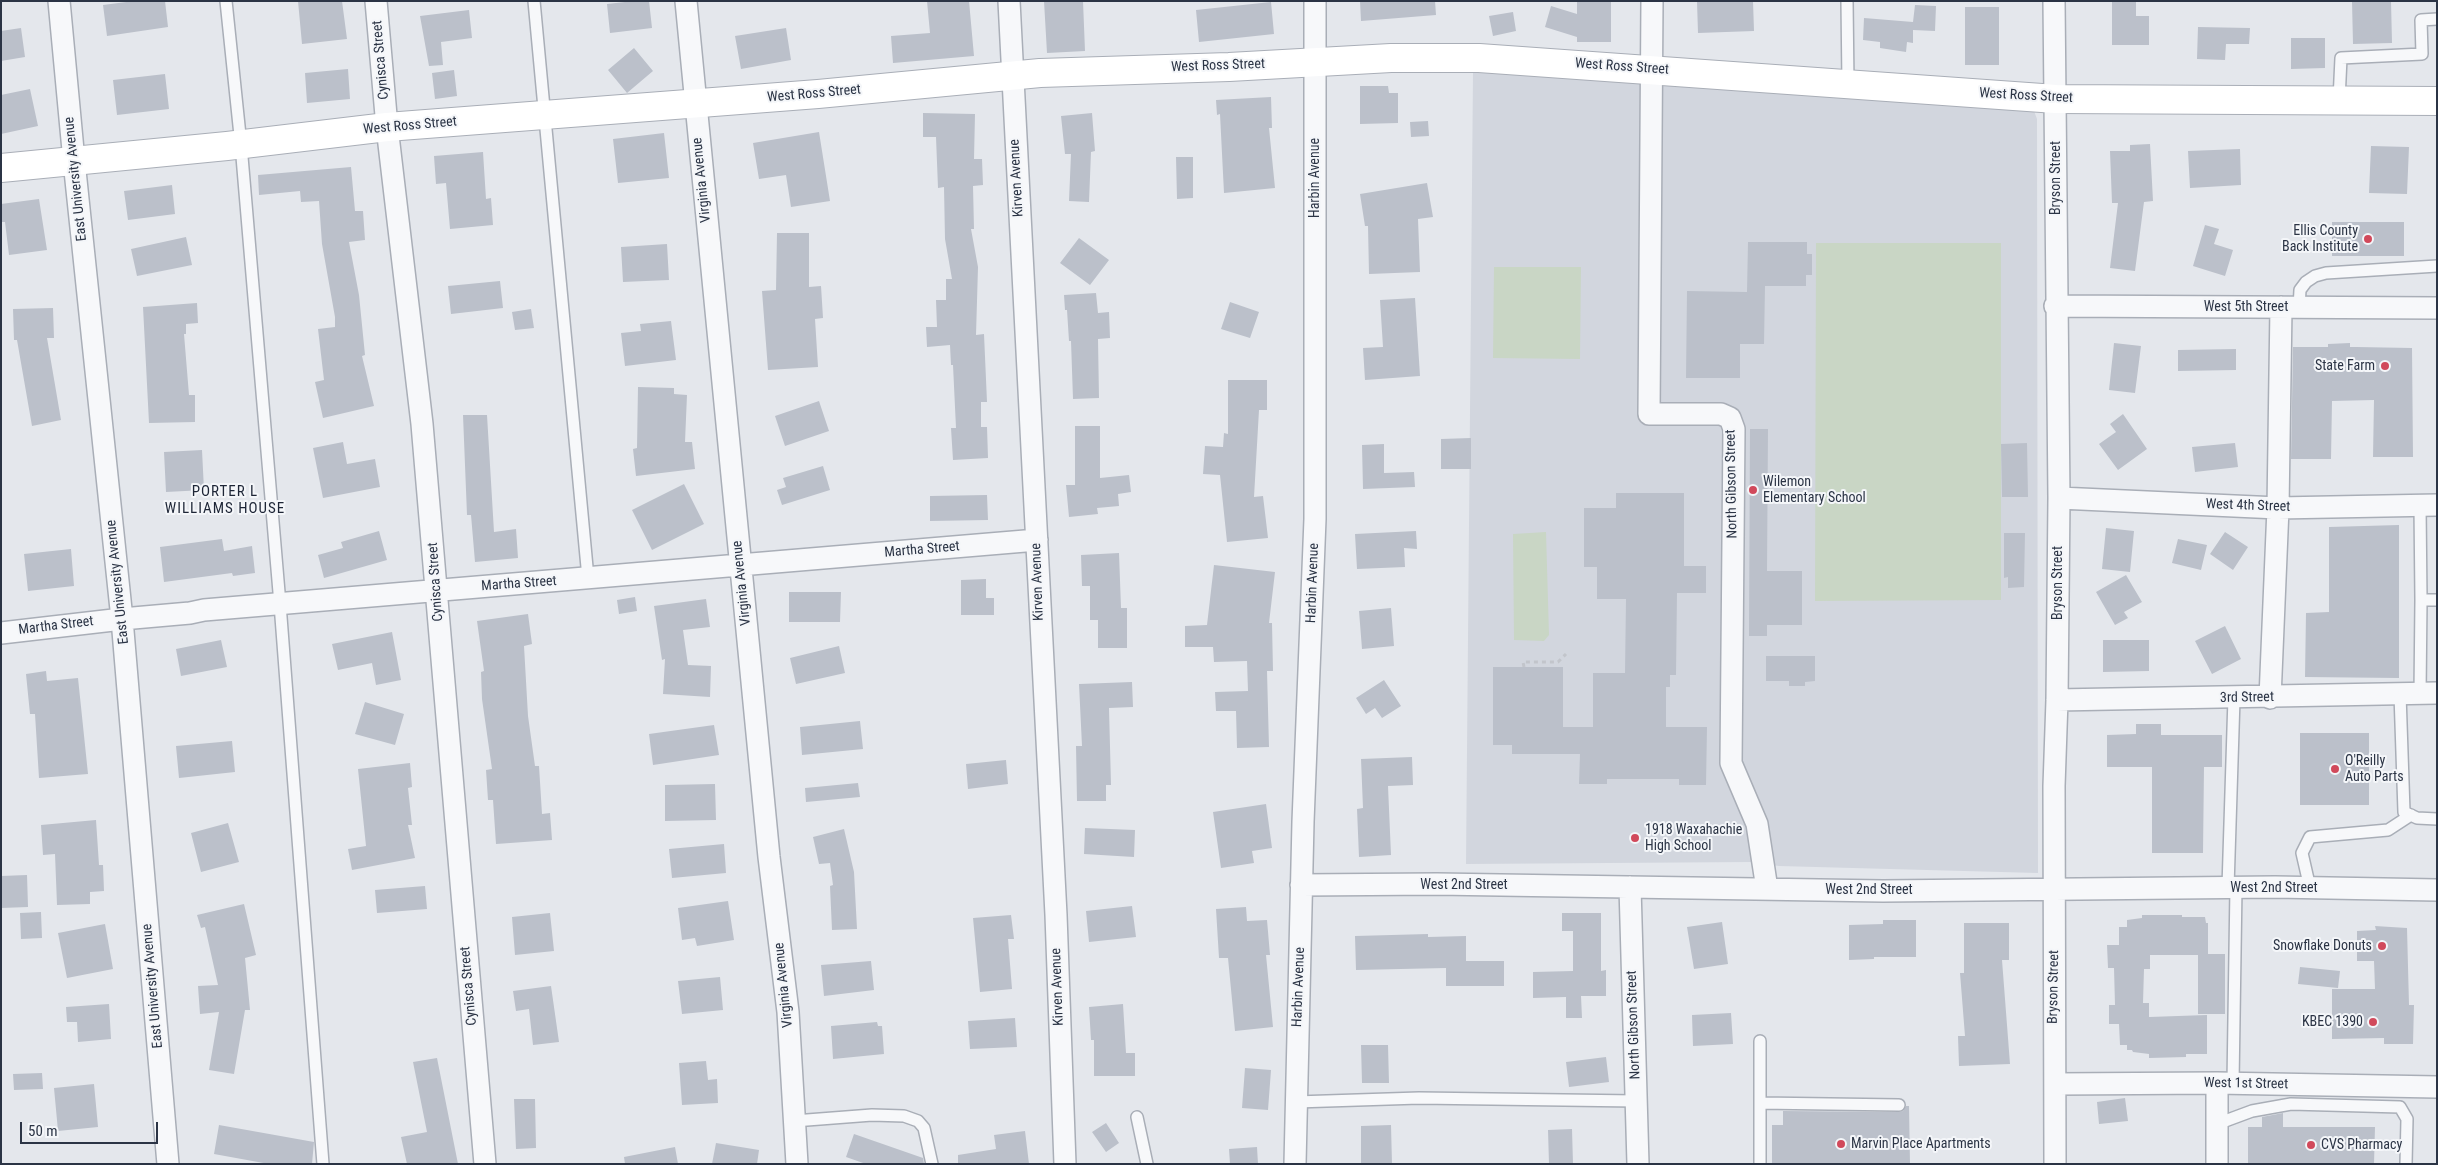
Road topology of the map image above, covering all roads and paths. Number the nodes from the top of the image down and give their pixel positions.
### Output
1 (59, 1) edge
2 (226, 1) edge
3 (376, 1) edge
4 (534, 1) edge
5 (686, 1) edge
6 (1009, 1) edge
7 (1315, 1) edge
8 (1652, 1) edge
9 (1847, 1) edge
10 (2054, 1) edge
11 (2437, 19) edge
12 (1316, 62) junction
13 (1652, 69) junction
14 (1012, 75) junction
15 (1848, 84) junction
16 (2056, 99) junction
17 (2339, 100) junction
18 (2437, 101) edge
19 (694, 104) junction
20 (544, 115) junction
21 (387, 127) junction
22 (241, 145) junction
23 (74, 160) junction
24 (1, 168) edge
25 (2437, 266) edge
26 (2055, 306) junction
27 (2290, 307) junction
28 (2437, 308) edge
29 (2059, 498) junction
30 (2428, 505) edge
31 (2278, 508) junction
32 (1037, 540) junction
33 (740, 565) junction
34 (588, 578) junction
35 (436, 590) junction
36 (2421, 600) junction
37 (2437, 600) edge
38 (280, 604) junction
39 (122, 619) junction
40 (1, 633) edge
41 (1566, 654) dead end
42 (1524, 667) dead end
43 (2419, 694) edge
44 (2234, 698) junction
45 (2270, 698) junction
46 (2057, 700) junction
47 (2411, 815) junction
48 (2437, 819) edge
49 (1301, 885) junction
50 (1630, 887) junction
51 (2232, 887) junction
52 (2310, 888) junction
53 (1767, 889) junction
54 (2055, 890) junction
55 (2437, 890) edge
56 (1760, 1041) dead end
57 (2225, 1083) junction
58 (2056, 1084) junction
59 (2437, 1087) edge
60 (1636, 1100) junction
61 (1296, 1102) junction
62 (1760, 1103) junction
63 (1899, 1104) dead end
64 (1137, 1117) dead end
65 (794, 1121) junction
66 (2217, 1124) junction
67 (168, 1164) edge
68 (323, 1164) edge
69 (485, 1164) edge
70 (797, 1164) edge
71 (932, 1164) edge
72 (1065, 1164) edge
73 (1147, 1164) edge
74 (1295, 1164) edge
75 (1638, 1164) edge
76 (1760, 1164) edge
77 (2055, 1164) edge
78 (2217, 1164) edge
79 (2406, 1164) edge

1 - 23 street, East University Avenue
2 - 22 lane
3 - 21 street, Cynisca Street
4 - 20 lane
5 - 19 street, Virginia Avenue
6 - 14 street, Kirven Avenue
7 - 12 street, Harbin Avenue
8 - 13 street, North Gibson Street
9 - 15 lane
10 - 16 street, Bryson Street
11 - 17 lane
12 - 13 street, West Ross Street
12 - 14 street, West Ross Street
12 - 49 street, Harbin Avenue
13 - 15 street, West Ross Street
13 - 53 street, North Gibson Street
14 - 19 street, West Ross Street
14 - 32 street, Kirven Avenue
15 - 16 street, West Ross Street
16 - 17 street, West Ross Street
16 - 26 street, Bryson Street
17 - 18 street, West Ross Street
19 - 20 street, West Ross Street
19 - 33 street, Virginia Avenue
20 - 21 street, West Ross Street
20 - 34 lane
21 - 22 street, West Ross Street
21 - 35 street, Cynisca Street
22 - 23 street, West Ross Street
22 - 38 lane
23 - 24 street, West Ross Street
23 - 39 street, East University Avenue
25 - 27 lane
26 - 27 street, West 5th Street
26 - 29 street, Bryson Street
27 - 28 street, West 5th Street
27 - 31 street
29 - 31 street, West 4th Street
29 - 46 street, Bryson Street
30 - 31 street, West 4th Street
30 - 36 lane
31 - 45 street
32 - 33 street, Martha Street
32 - 72 street, Kirven Avenue
33 - 34 street, Martha Street
33 - 65 street, Virginia Avenue
34 - 35 street, Martha Street
35 - 38 street, Martha Street
35 - 69 street, Cynisca Street
36 - 37 lane
36 - 43 lane
38 - 39 street, Martha Street
38 - 68 lane
39 - 40 street, Martha Street
39 - 67 street, East University Avenue
41 - 42 path
43 - 45 street, 3rd Street
43 - 47 lane
44 - 45 street, 3rd Street
44 - 46 street, 3rd Street
44 - 51 lane
46 - 54 street, Bryson Street
47 - 48 lane
47 - 52 lane
49 - 50 street, West 2nd Street
49 - 61 street, Harbin Avenue
50 - 53 street, West 2nd Street
50 - 60 street, North Gibson Street
51 - 52 street, West 2nd Street
51 - 54 street, West 2nd Street
51 - 57 lane
52 - 55 street, West 2nd Street
53 - 54 street, West 2nd Street
54 - 58 street, Bryson Street
56 - 62 lane
57 - 58 street, West 1st Street
57 - 59 street, West 1st Street
57 - 66 street
58 - 77 street, Bryson Street
60 - 61 lane
60 - 75 street, North Gibson Street
61 - 74 street, Harbin Avenue
62 - 63 lane
62 - 76 lane
64 - 73 lane
65 - 70 street, Virginia Avenue
65 - 71 lane
66 - 78 street
66 - 79 lane

